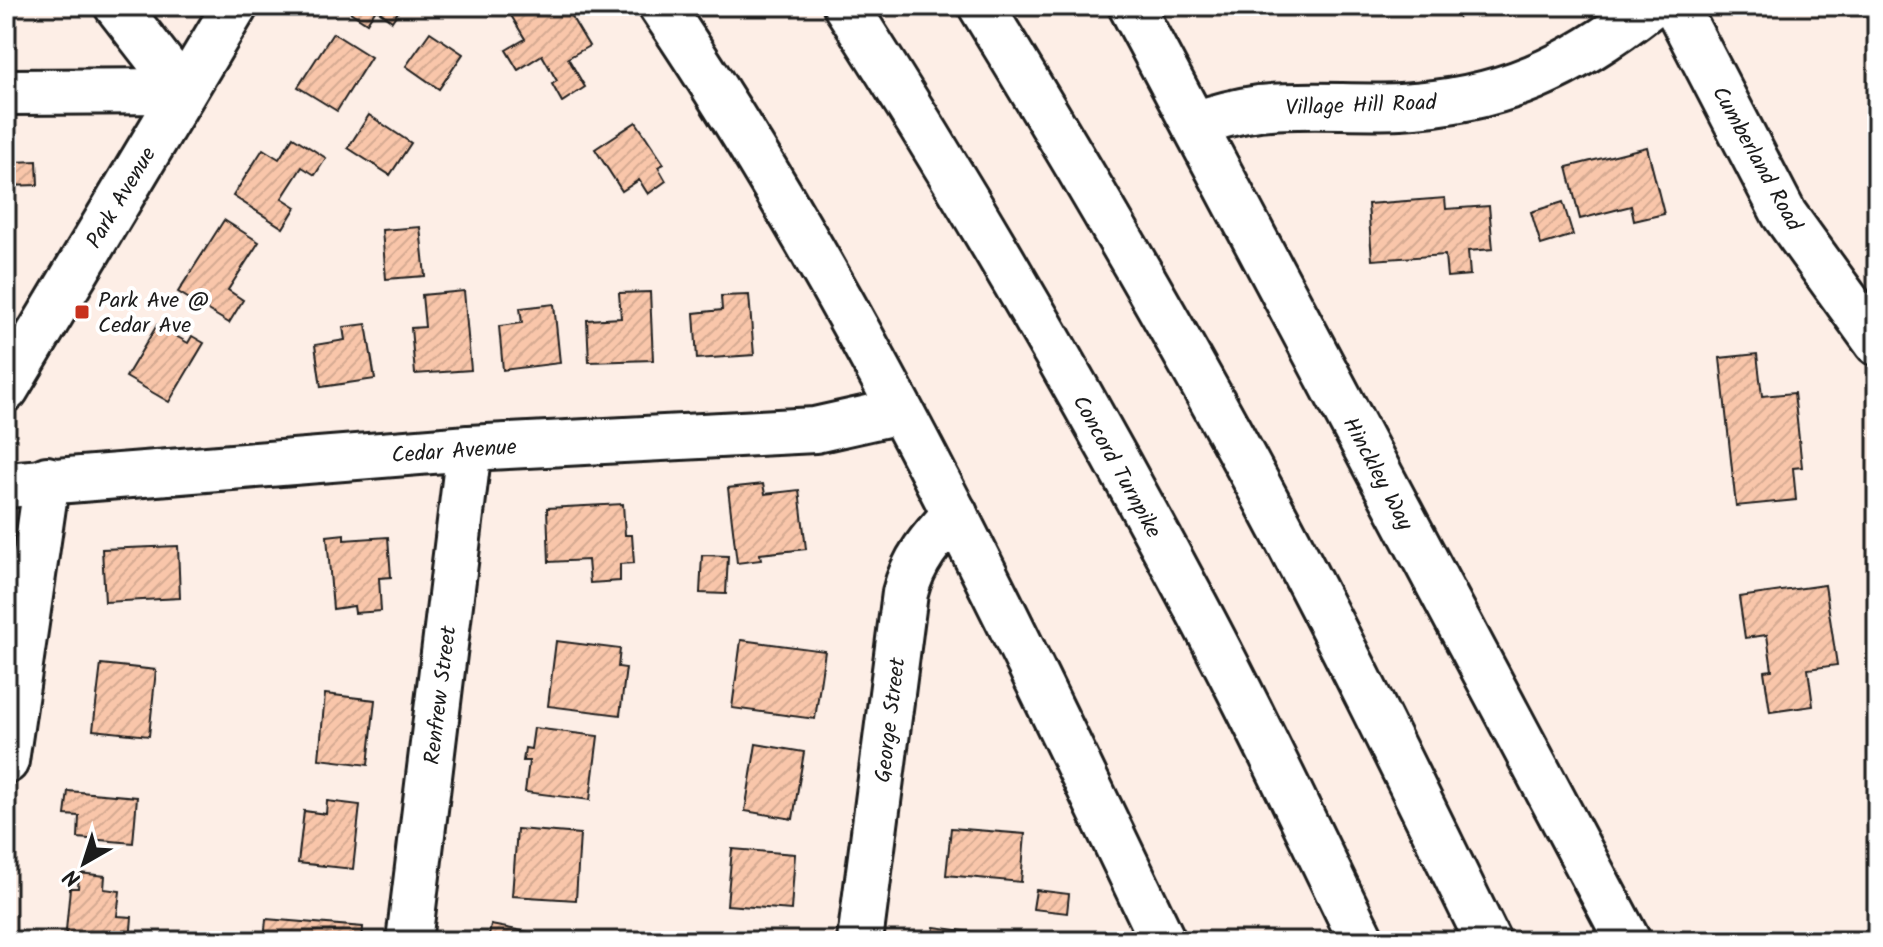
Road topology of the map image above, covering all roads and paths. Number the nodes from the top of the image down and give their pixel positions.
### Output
1 (117, 6) edge
2 (235, 6) edge
3 (661, 6) edge
4 (846, 6) edge
5 (981, 6) edge
6 (1131, 6) edge
7 (1650, 6) edge
8 (1676, 6) edge
9 (183, 91) junction
10 (6, 92) edge
11 (1194, 124) junction
12 (1877, 343) edge
13 (6, 389) edge
14 (900, 411) junction
15 (469, 448) junction
16 (26, 482) edge
17 (955, 514) junction
18 (6, 543) edge
19 (26, 613) junction
20 (6, 761) edge
21 (409, 941) edge
22 (860, 941) edge
23 (1163, 941) edge
24 (1362, 941) edge
25 (1488, 941) edge
26 (1628, 941) edge

1 - 9 main road
2 - 9 main road, Park Avenue
3 - 14 main road
4 - 24 main road, Concord Turnpike
5 - 25 main road
6 - 11 main road, Hinckley Way
7 - 11 main road, Village Hill Road
8 - 12 main road, Cumberland Road
9 - 10 main road
9 - 13 main road, Park Avenue
11 - 26 main road, Hinckley Way
14 - 15 main road, Cedar Avenue
14 - 17 main road
15 - 16 main road, Cedar Avenue
15 - 21 main road, Renfrew Street
16 - 19 main road
17 - 22 main road, George Street
17 - 23 main road
18 - 19 main road
19 - 20 main road

